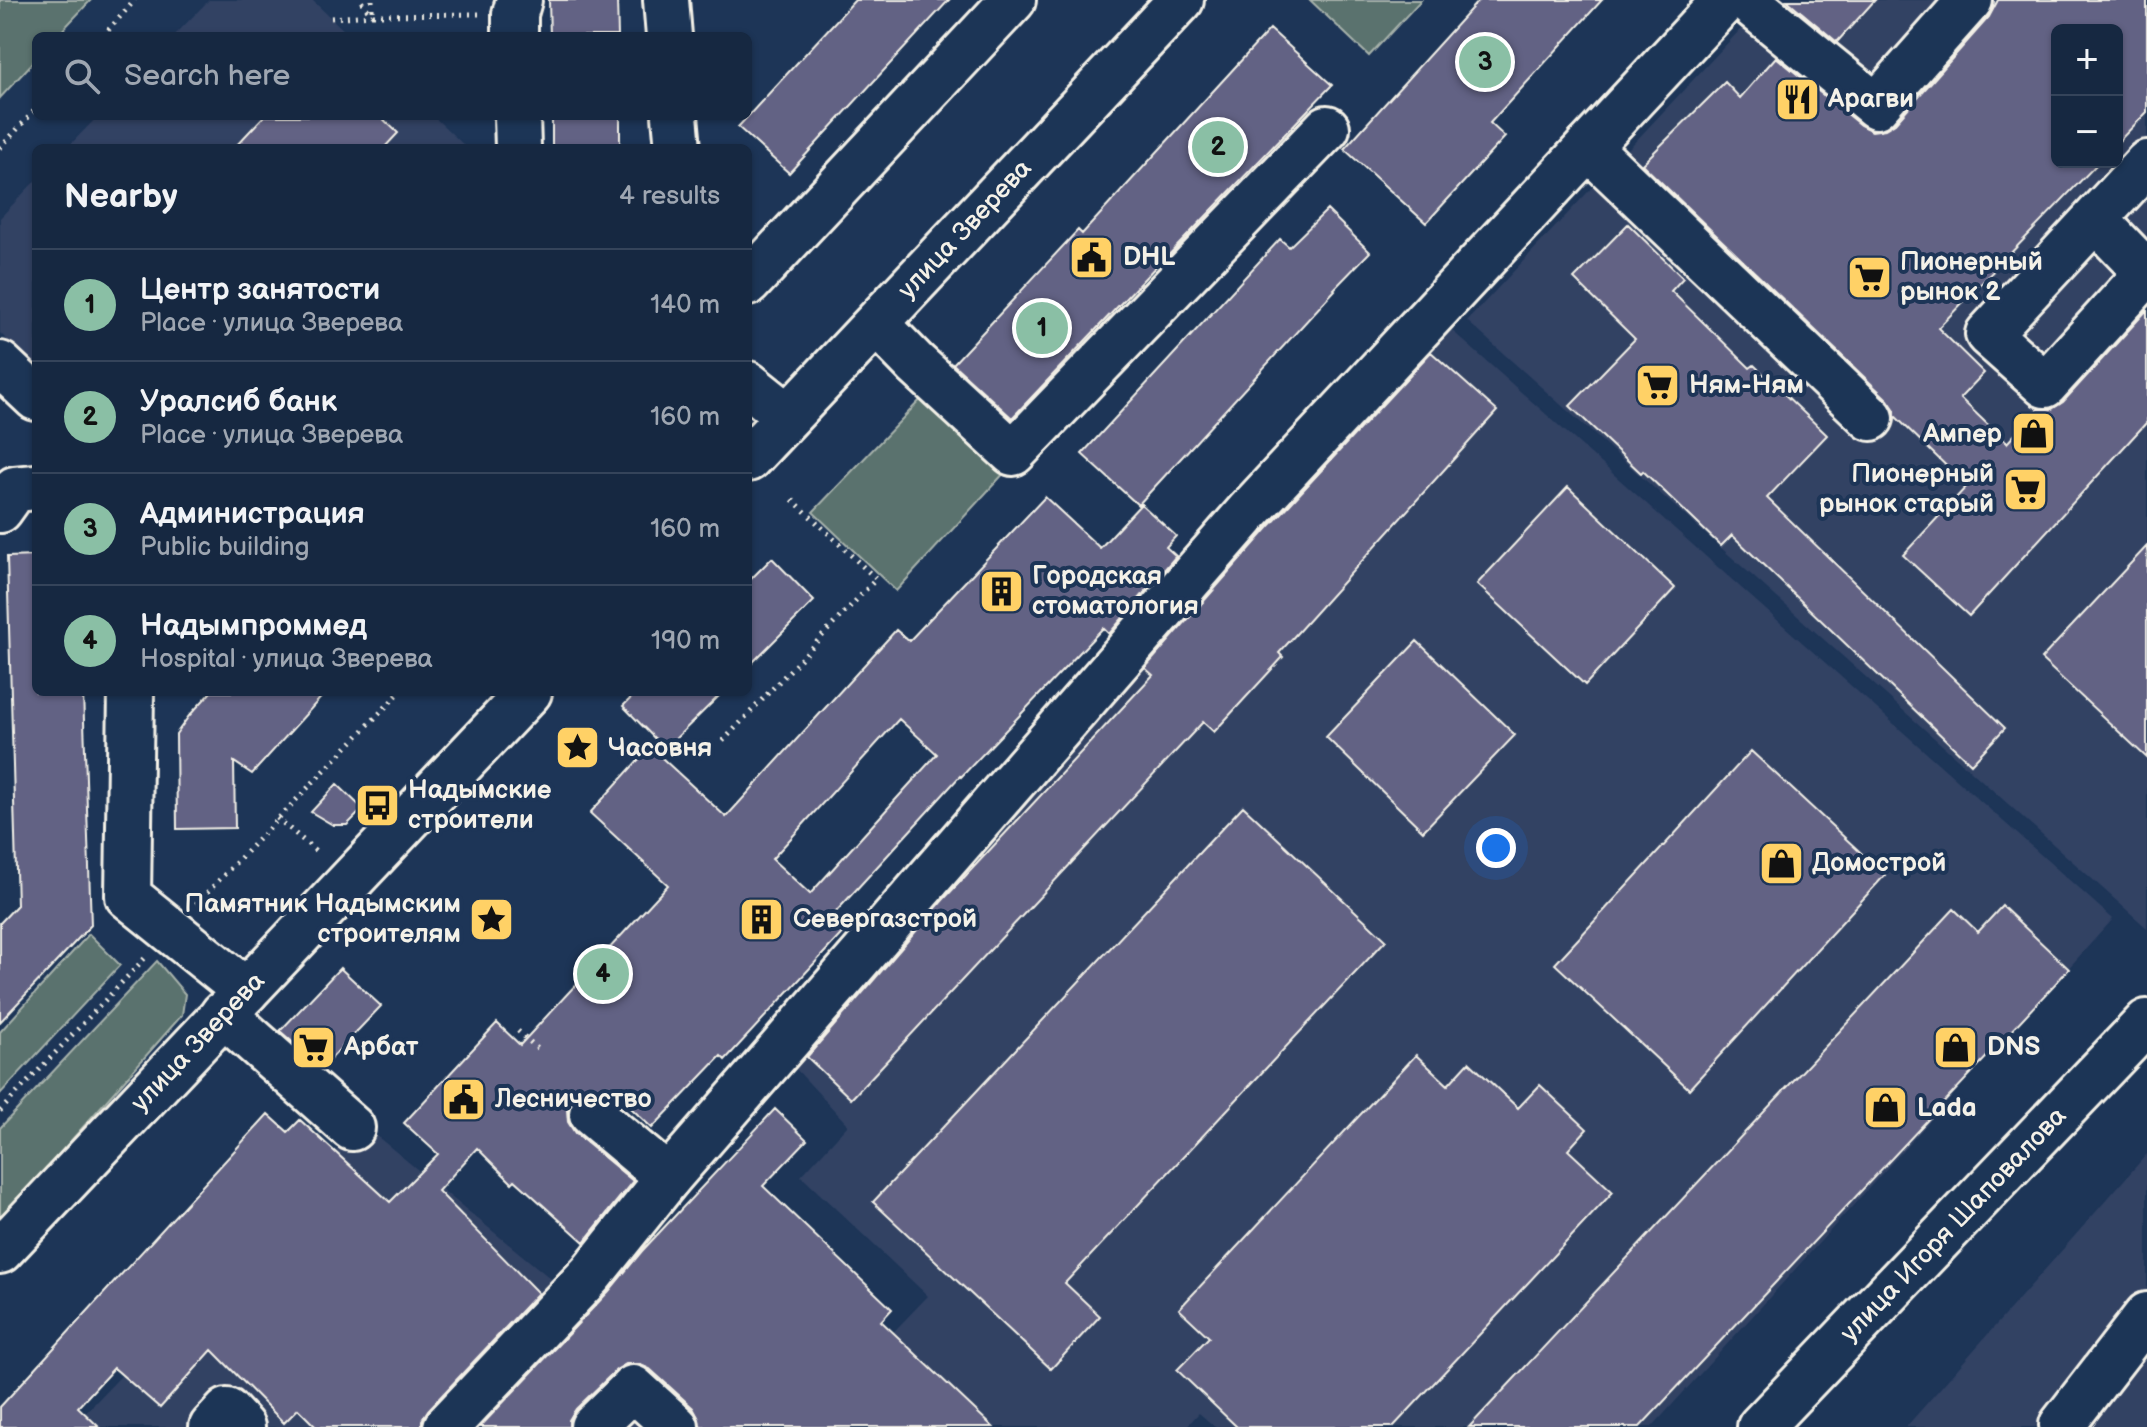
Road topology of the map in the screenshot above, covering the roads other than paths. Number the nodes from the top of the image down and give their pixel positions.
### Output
1 (666, 0) edge
2 (1013, 0) edge
3 (1181, 0) edge
4 (1725, 0) edge
5 (1746, 0) edge
6 (1970, 0) edge
7 (669, 32) edge
8 (517, 120) edge
9 (675, 120) edge
10 (1327, 128) dead end
11 (518, 144) edge
12 (678, 144) edge
13 (1588, 147) junction
14 (2147, 163) edge
15 (2095, 219) dead end
16 (752, 279) edge
17 (877, 324) junction
18 (0, 364) edge
19 (752, 387) edge
20 (32, 394) edge
21 (788, 416) junction
22 (1871, 418) dead end
23 (752, 455) edge
24 (32, 487) edge
25 (0, 510) edge
26 (525, 696) edge
27 (136, 698) edge
28 (235, 1003) junction
29 (2147, 1022) edge
30 (592, 1114) dead end
31 (352, 1128) dead end
32 (668, 1178) junction
33 (0, 1251) edge
34 (2147, 1315) edge
35 (212, 1427) edge
36 (242, 1427) edge
37 (446, 1427) edge
38 (593, 1427) edge
39 (676, 1427) edge
40 (1760, 1427) edge
41 (2064, 1427) edge

1 - 7 street
2 - 16 street
3 - 17 street, улица Зверева
4 - 13 street
5 - 6 street
8 - 11 street
9 - 12 street
10 - 17 street
13 - 22 street
13 - 32 street
14 - 15 street
17 - 21 street, улица Зверева
18 - 20 street
19 - 21 street
21 - 23 street, улица Зверева
24 - 25 street
26 - 28 street, улица Зверева
27 - 28 street
28 - 31 street
28 - 33 street, улица Зверева
29 - 40 street, улица Игоря Шаповалова
30 - 32 street
32 - 37 street
34 - 41 street
35 - 36 street
38 - 39 street

